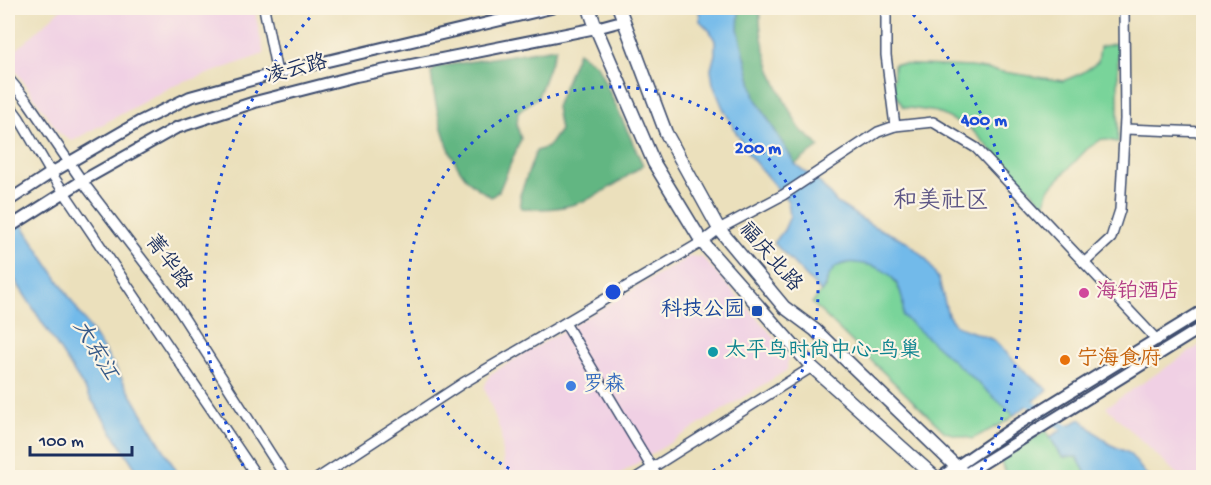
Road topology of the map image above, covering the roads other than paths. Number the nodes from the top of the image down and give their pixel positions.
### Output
1 (264, 8) edge
2 (551, 8) edge
3 (590, 8) edge
4 (619, 8) edge
5 (886, 8) edge
6 (1124, 8) edge
7 (622, 21) junction
8 (596, 28) junction
9 (278, 73) junction
10 (8, 78) edge
11 (8, 103) edge
12 (895, 126) junction
13 (1125, 129) junction
14 (1203, 132) edge
15 (70, 162) junction
16 (51, 173) junction
17 (82, 181) junction
18 (64, 193) junction
19 (8, 201) edge
20 (8, 228) edge
21 (719, 229) junction
22 (702, 242) junction
23 (1084, 263) junction
24 (1203, 310) edge
25 (565, 323) junction
26 (1203, 326) edge
27 (1156, 340) junction
28 (812, 367) junction
29 (651, 467) junction
30 (962, 474) edge
31 (258, 477) edge
32 (286, 477) edge
33 (318, 477) edge
34 (636, 477) edge
35 (658, 477) edge
36 (938, 477) edge

1 - 9 street
2 - 9 main road, 凌云路
3 - 8 main road, 福庆北路
4 - 7 main road, 福庆北路
5 - 12 street
6 - 13 street
7 - 8 main road, 凌云路
7 - 21 main road, 福庆北路
8 - 17 main road, 凌云路
8 - 22 main road, 福庆北路
9 - 15 main road, 凌云路
10 - 15 street, 菁华路
11 - 16 street
12 - 21 street
12 - 23 street
13 - 14 street
13 - 23 street
15 - 16 main road, 凌云路
15 - 17 street, 菁华路
16 - 18 street
16 - 19 main road, 凌云路
17 - 18 main road, 凌云路
17 - 32 street, 菁华路
18 - 20 main road, 凌云路
18 - 31 street
21 - 22 street
21 - 30 main road, 福庆北路
22 - 25 street
22 - 28 main road, 福庆北路
23 - 27 street
24 - 27 main road
25 - 29 street
25 - 33 street
26 - 30 main road
27 - 30 main road
28 - 29 street
28 - 36 main road, 福庆北路
29 - 34 street
29 - 35 street
30 - 36 main road

